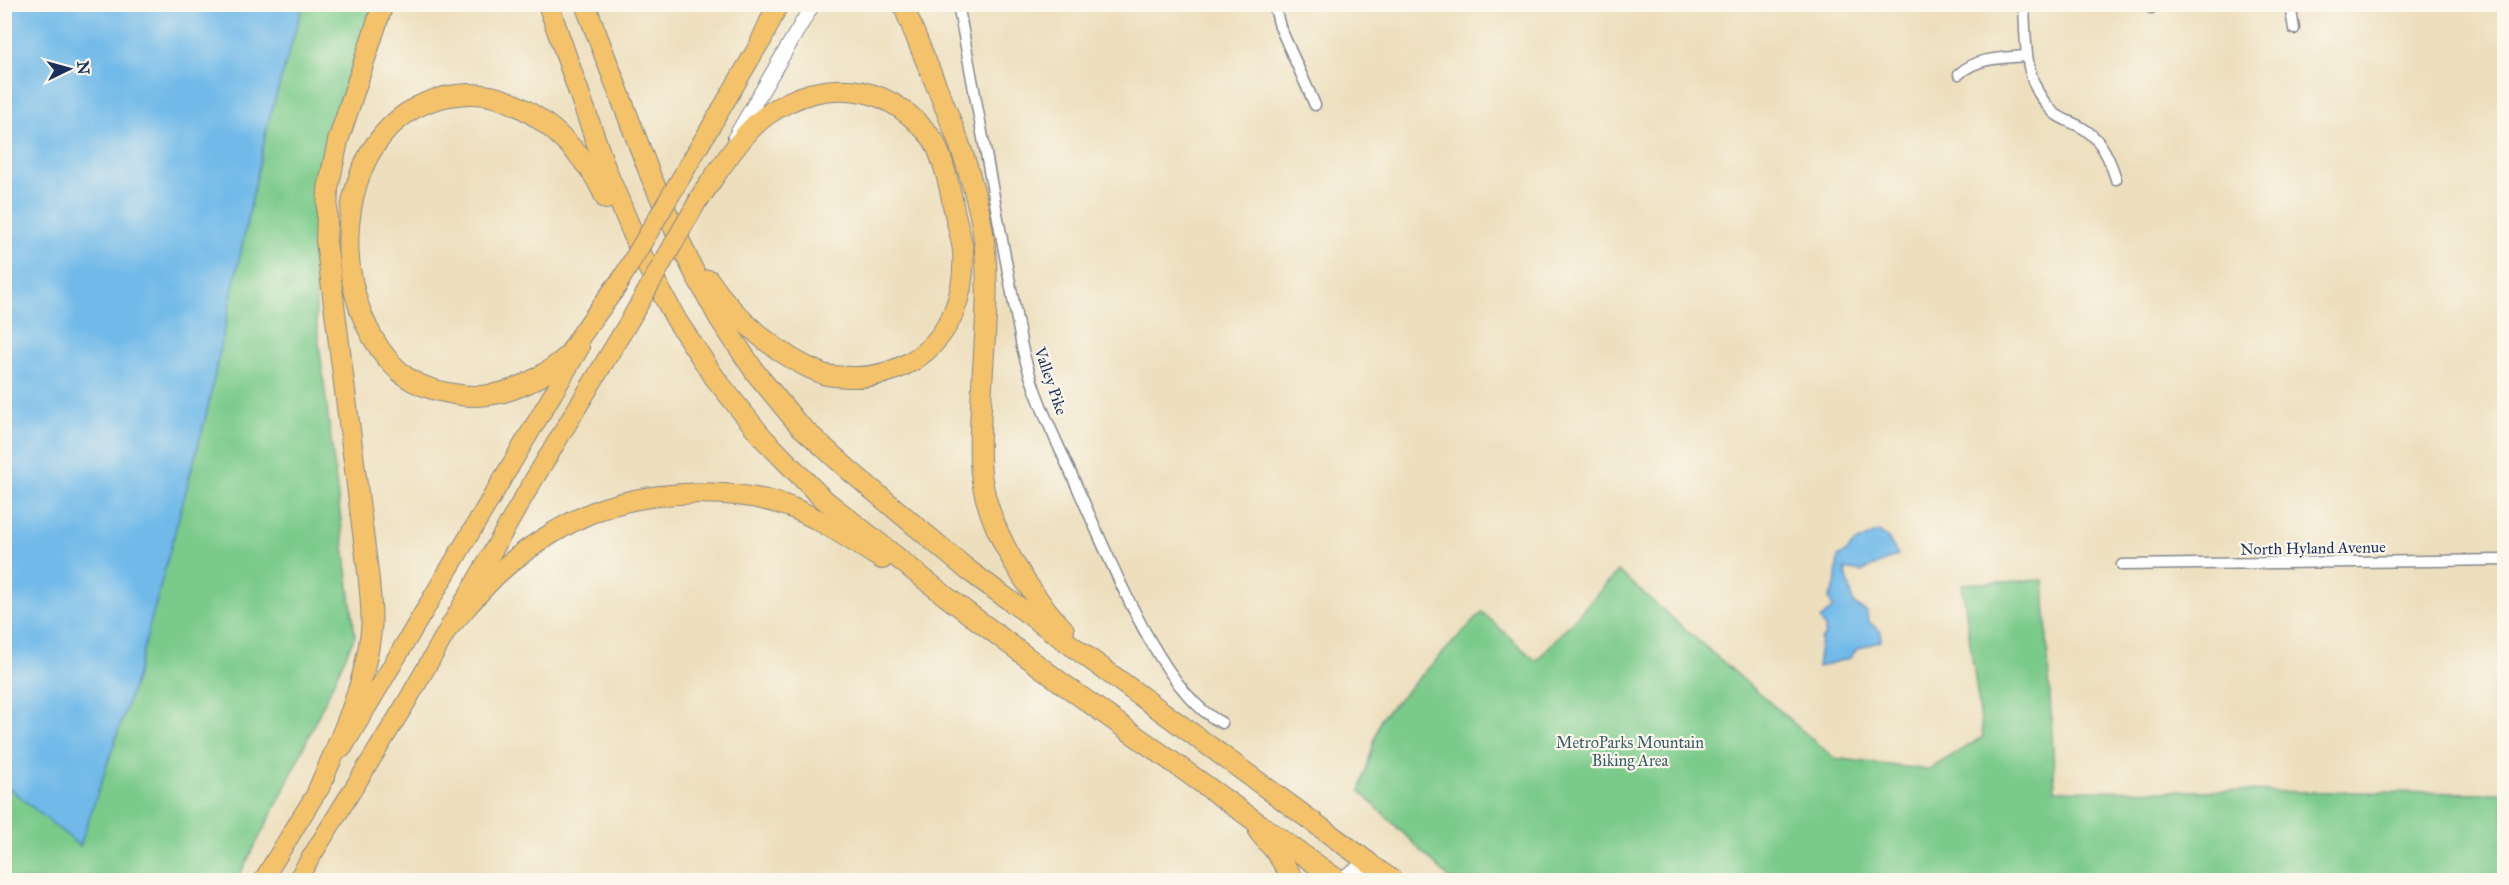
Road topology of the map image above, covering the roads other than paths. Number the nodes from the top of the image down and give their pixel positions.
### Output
1 (383, 4) edge
2 (548, 4) edge
3 (585, 4) edge
4 (778, 4) edge
5 (784, 4) edge
6 (813, 4) edge
7 (903, 4) edge
8 (958, 4) edge
9 (1274, 4) edge
10 (2024, 4) edge
11 (2290, 4) edge
12 (2294, 29) dead end
13 (761, 41) junction
14 (2027, 56) junction
15 (1959, 74) dead end
16 (1315, 105) dead end
17 (2116, 179) dead end
18 (699, 198) junction
19 (668, 216) junction
20 (645, 262) junction
21 (619, 283) junction
22 (2505, 560) edge
23 (2122, 565) dead end
24 (948, 598) junction
25 (451, 625) junction
26 (1088, 656) junction
27 (1222, 723) dead end
28 (318, 790) junction
29 (1243, 811) junction
30 (1368, 862) junction
31 (263, 880) edge
32 (297, 880) edge
33 (1294, 880) edge
34 (1339, 880) edge
35 (1394, 880) edge

1 - 28 highway
2 - 20 highway
3 - 19 highway
4 - 13 highway
5 - 13 street
6 - 18 street
7 - 26 highway
8 - 27 street, Valley Pike
9 - 16 street
10 - 14 street
11 - 12 street
13 - 21 highway, bridge
14 - 15 street
14 - 17 street
18 - 19 highway
18 - 25 highway, bridge
19 - 26 highway
20 - 21 highway
20 - 24 highway
21 - 28 highway
22 - 23 street, North Hyland Avenue
24 - 25 highway
24 - 29 highway
25 - 32 highway
26 - 30 highway
28 - 31 highway
29 - 33 highway
29 - 34 highway
30 - 34 street
30 - 35 highway

